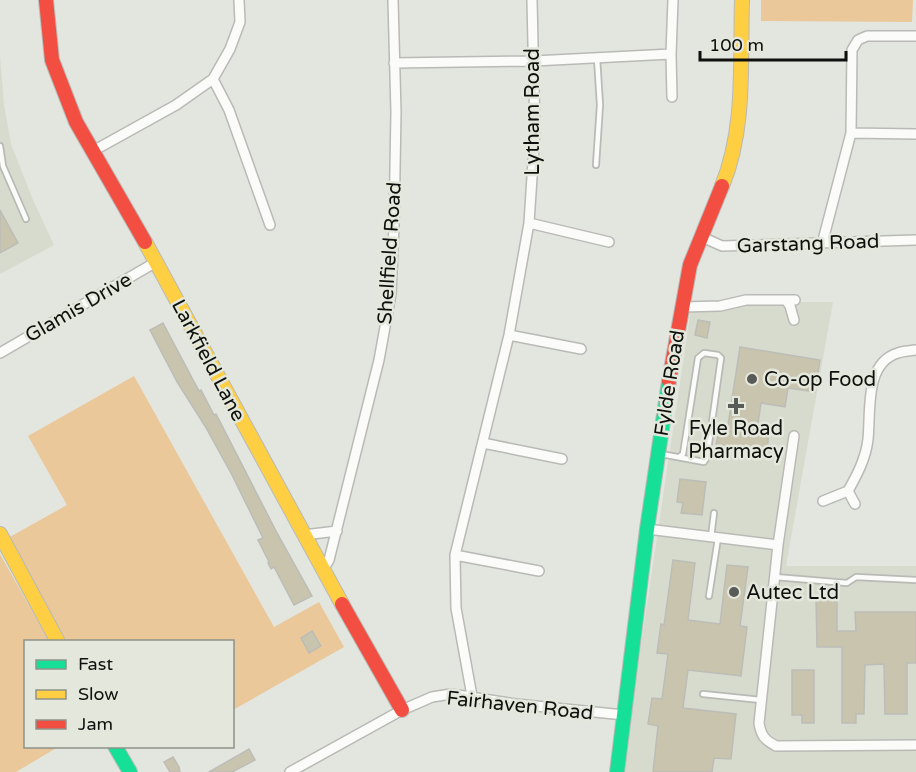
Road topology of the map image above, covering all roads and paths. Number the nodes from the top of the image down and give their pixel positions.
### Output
1 (46, 0) edge
2 (239, 0) edge
3 (393, 0) edge
4 (532, 0) edge
5 (674, 0) edge
6 (742, 0) edge
7 (916, 36) edge
8 (671, 54) junction
9 (597, 58) junction
10 (534, 61) junction
11 (394, 63) junction
12 (213, 79) junction
13 (672, 97) dead end
14 (851, 133) junction
15 (916, 134) edge
16 (0, 146) edge
17 (93, 151) junction
18 (596, 165) dead end
19 (26, 219) dead end
20 (529, 224) junction
21 (270, 225) dead end
22 (702, 237) junction
23 (916, 240) edge
24 (609, 242) dead end
25 (822, 244) junction
26 (156, 262) junction
27 (682, 307) junction
28 (794, 320) dead end
29 (509, 335) junction
30 (581, 349) dead end
31 (916, 350) edge
32 (0, 353) edge
33 (794, 436) dead end
34 (483, 443) junction
35 (658, 453) junction
36 (679, 457) junction
37 (562, 459) dead end
38 (848, 491) junction
39 (823, 501) dead end
40 (855, 504) dead end
41 (714, 513) dead end
42 (647, 529) junction
43 (337, 531) junction
44 (0, 534) edge
45 (304, 535) junction
46 (715, 538) junction
47 (778, 545) junction
48 (455, 555) junction
49 (322, 570) junction
50 (539, 571) dead end
51 (775, 577) junction
52 (916, 580) edge
53 (709, 596) dead end
54 (57, 640) edge
55 (703, 694) dead end
56 (472, 696) junction
57 (761, 700) junction
58 (402, 710) junction
59 (624, 715) junction
60 (916, 745) edge
61 (116, 748) edge
62 (130, 772) edge
63 (290, 772) edge
64 (617, 772) edge

1 - 17 main road, Larkfield Lane
2 - 12 street
3 - 11 street, Shellfield Road
4 - 10 street, Lytham Road
5 - 8 street
6 - 22 main road, Fylde Road
7 - 14 street
8 - 9 street
8 - 13 street
9 - 10 street
9 - 18 lane
10 - 11 street
10 - 20 street, Lytham Road
11 - 43 street, Shellfield Road
12 - 17 street
12 - 21 street
14 - 15 street
14 - 25 street
16 - 19 lane
17 - 26 main road, Larkfield Lane
20 - 24 street
20 - 29 street, Lytham Road
22 - 25 street, Garstang Road
22 - 27 main road, Fylde Road
23 - 25 street, Garstang Road
26 - 32 street, Glamis Drive
26 - 45 main road, Larkfield Lane
27 - 28 street
27 - 35 main road, Fylde Road
29 - 30 street
29 - 34 street, Lytham Road
31 - 38 street
33 - 47 street
34 - 37 street
34 - 48 street, Lytham Road
35 - 36 lane
35 - 42 main road, Fylde Road
36 - 36 lane
38 - 39 street
38 - 40 street
41 - 46 lane
42 - 46 street
42 - 59 main road, Fylde Road
43 - 45 street
43 - 49 street, Shellfield Road
44 - 54 main road
45 - 49 main road, Larkfield Lane
46 - 47 street
46 - 53 lane
47 - 51 street
48 - 50 street
48 - 56 street, Lytham Road
49 - 58 main road, Larkfield Lane
51 - 52 lane
51 - 57 street
55 - 57 lane
56 - 58 street, Fairhaven Road
56 - 59 street, Fairhaven Road
57 - 60 street
58 - 63 street, Fairhaven Road
59 - 64 main road, Fylde Road
61 - 62 main road

